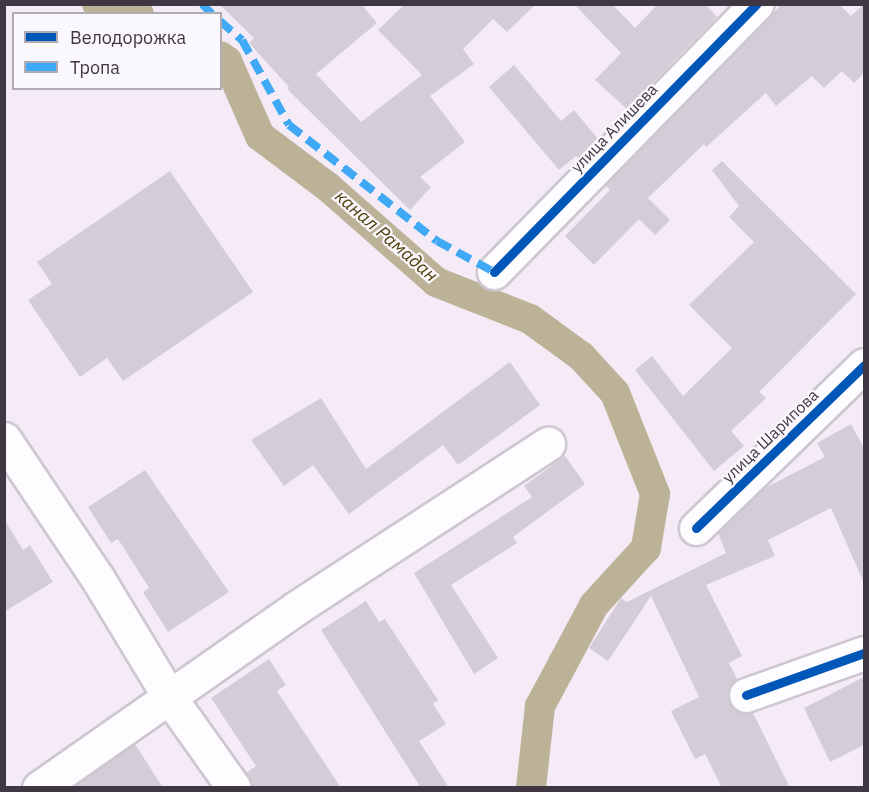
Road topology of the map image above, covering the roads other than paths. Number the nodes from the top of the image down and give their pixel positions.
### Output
1 (756, 4) edge
2 (494, 272) dead end
3 (864, 365) edge
4 (4, 439) edge
5 (548, 444) dead end
6 (696, 528) dead end
7 (864, 653) edge
8 (746, 695) dead end
9 (170, 698) junction
10 (39, 788) edge
11 (234, 788) edge

1 - 2 street, улица Алишева
3 - 6 street, улица Шарипова
4 - 9 street
5 - 9 street
7 - 8 street
9 - 10 street
9 - 11 street

